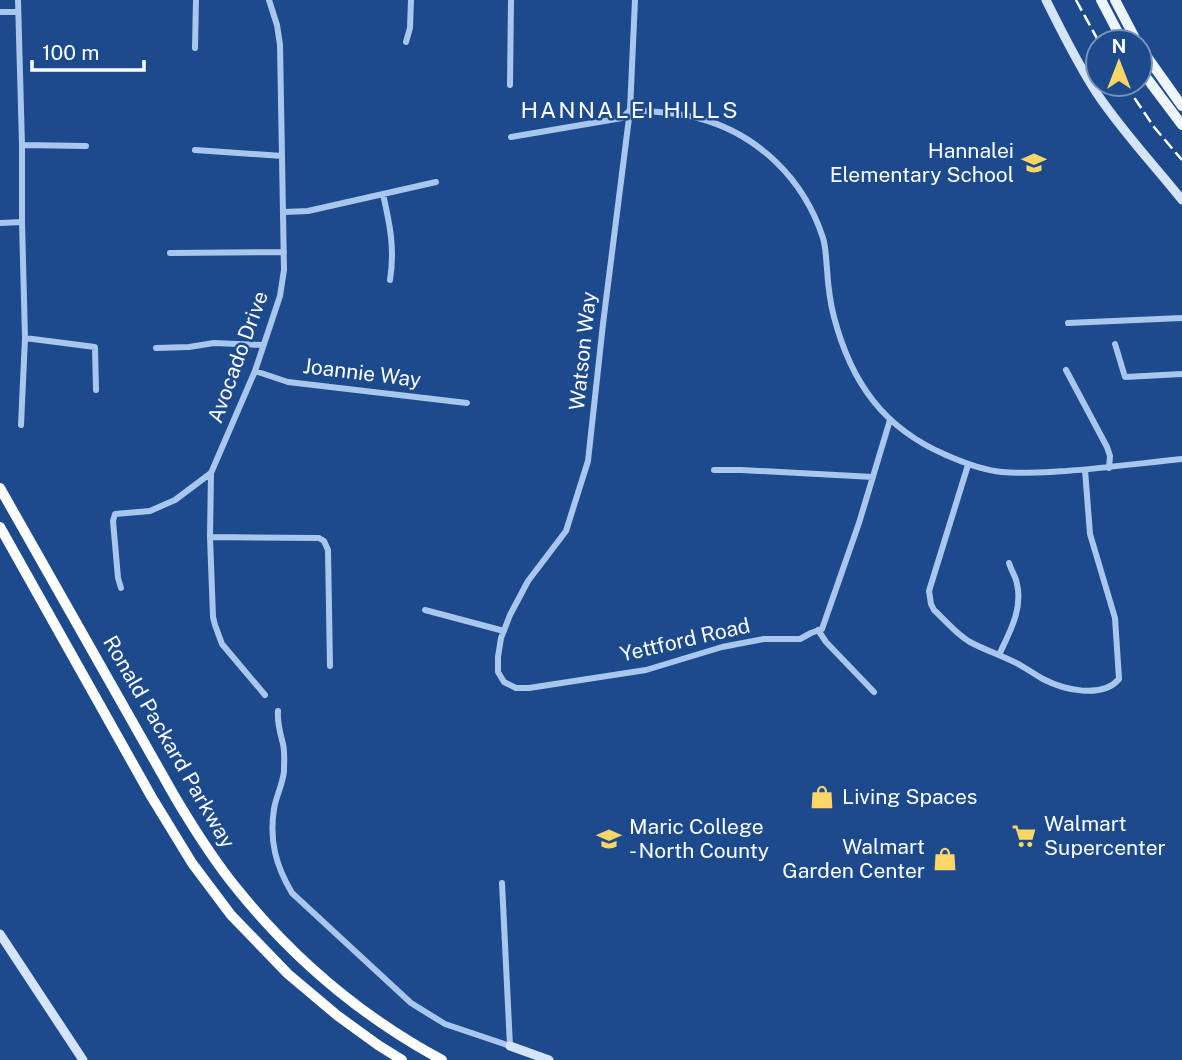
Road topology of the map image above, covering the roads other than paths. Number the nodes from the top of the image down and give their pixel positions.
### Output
1 (18, 0) edge
2 (196, 0) edge
3 (269, 0) edge
4 (411, 0) edge
5 (511, 0) edge
6 (635, 0) edge
7 (1046, 0) edge
8 (1101, 0) edge
9 (1115, 0) edge
10 (0, 12) edge
11 (18, 12) junction
12 (1116, 28) edge
13 (1130, 28) edge
14 (406, 42) dead end
15 (195, 48) dead end
16 (1154, 67) edge
17 (510, 85) dead end
18 (1154, 88) edge
19 (1182, 106) edge
20 (630, 110) junction
21 (1182, 125) edge
22 (511, 137) dead end
23 (22, 145) junction
24 (86, 146) dead end
25 (195, 150) dead end
26 (282, 156) junction
27 (436, 182) dead end
28 (383, 194) junction
29 (1182, 200) edge
30 (284, 212) junction
31 (0, 222) edge
32 (22, 222) junction
33 (284, 252) junction
34 (170, 253) dead end
35 (390, 281) dead end
36 (1182, 318) edge
37 (1068, 323) dead end
38 (25, 338) junction
39 (1115, 344) dead end
40 (263, 345) junction
41 (156, 348) dead end
42 (1066, 370) dead end
43 (255, 371) junction
44 (1182, 374) edge
45 (96, 390) dead end
46 (467, 403) dead end
47 (890, 420) junction
48 (22, 425) dead end
49 (1182, 459) edge
50 (968, 465) junction
51 (1109, 468) junction
52 (714, 470) dead end
53 (1085, 470) junction
54 (211, 473) junction
55 (873, 477) junction
56 (0, 488) edge
57 (0, 527) edge
58 (210, 537) junction
59 (1009, 564) dead end
60 (121, 588) dead end
61 (425, 610) dead end
62 (818, 630) junction
63 (504, 631) junction
64 (999, 655) junction
65 (330, 666) dead end
66 (504, 682) joint
67 (874, 692) dead end
68 (265, 695) dead end
69 (278, 711) dead end
70 (502, 883) dead end
71 (0, 934) edge
72 (510, 1046) junction
73 (83, 1060) edge
74 (402, 1060) edge
75 (442, 1060) edge
76 (548, 1060) edge

1 - 11 street
2 - 15 street
3 - 26 street, Avocado Drive
4 - 14 street
5 - 17 street
6 - 20 street, Watson Way
7 - 29 street
8 - 12 main road
9 - 13 main road
10 - 11 street
11 - 23 street
16 - 19 main road
18 - 21 main road
20 - 22 street
20 - 47 street
20 - 63 street, Watson Way
23 - 24 street
23 - 32 street
25 - 26 street
26 - 30 street, Avocado Drive
27 - 28 street
28 - 30 street
28 - 35 street
30 - 33 street, Avocado Drive
31 - 32 street
32 - 38 street
33 - 34 street
33 - 40 street, Avocado Drive
36 - 37 street
38 - 45 street
38 - 48 street
39 - 44 street
40 - 41 street
40 - 43 street, Avocado Drive
42 - 51 street
43 - 46 street, Joannie Way
43 - 54 street, Avocado Drive
47 - 50 street
47 - 55 street
49 - 51 street
50 - 53 street
50 - 64 street
51 - 53 street
52 - 55 street
53 - 64 street
54 - 58 street, Avocado Drive
54 - 60 street
55 - 62 street
56 - 75 highway, Ronald Packard Parkway
57 - 74 highway, Ronald Packard Parkway
58 - 65 street
58 - 68 street, Avocado Drive
59 - 64 street
61 - 63 street
62 - 66 street, Yettford Road
62 - 67 street
63 - 66 street, Watson Way
69 - 72 street
70 - 72 street
71 - 73 street
72 - 76 street

